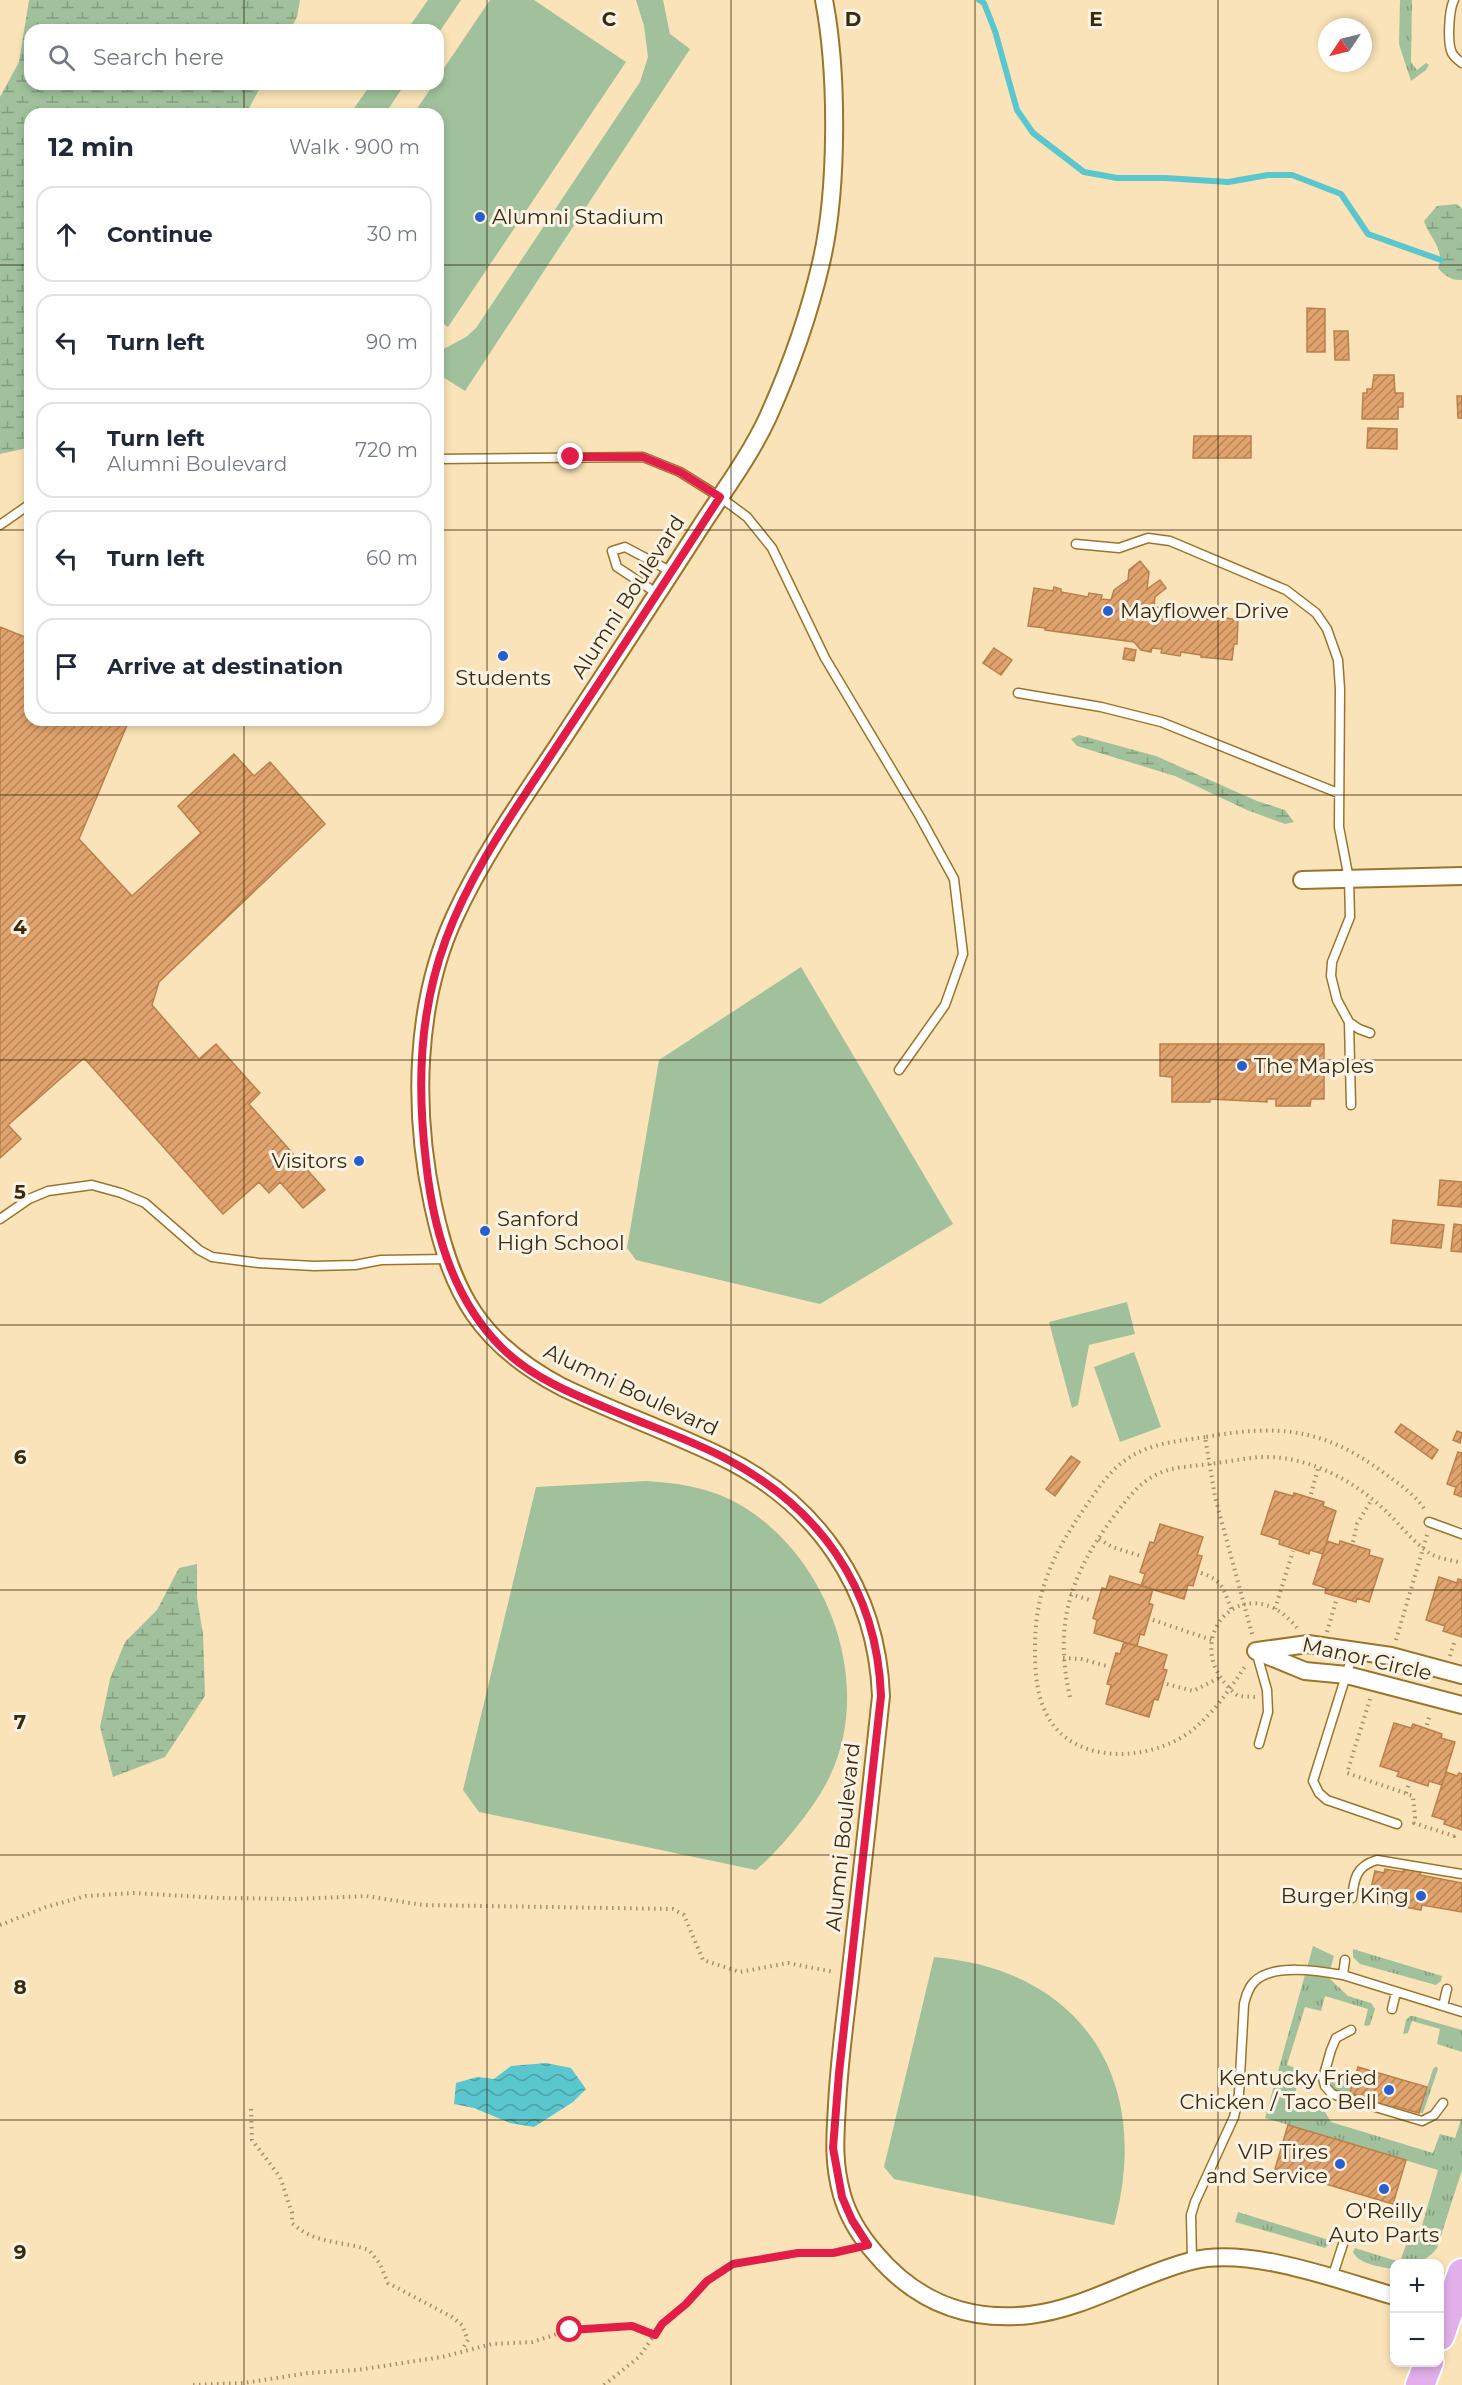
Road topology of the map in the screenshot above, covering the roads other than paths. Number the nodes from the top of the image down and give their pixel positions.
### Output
1 (824, 0) edge
2 (1454, 0) edge
3 (1462, 63) edge
4 (444, 459) edge
5 (720, 497) junction
6 (24, 508) edge
7 (0, 525) edge
8 (1076, 544) dead end
9 (672, 572) junction
10 (658, 594) junction
11 (1018, 693) dead end
12 (1338, 793) junction
13 (1462, 876) edge
14 (1349, 879) junction
15 (1302, 880) dead end
16 (1349, 1022) junction
17 (1370, 1033) dead end
18 (899, 1070) dead end
19 (1351, 1105) dead end
20 (0, 1219) edge
21 (448, 1259) junction
22 (1429, 1522) road end
23 (1462, 1534) edge
24 (1354, 1650) junction
25 (1256, 1651) junction
26 (1347, 1675) junction
27 (1462, 1675) edge
28 (1462, 1705) edge
29 (1259, 1744) dead end
30 (1397, 1824) dead end
31 (1462, 1874) edge
32 (1352, 1898) dead end
33 (1346, 1960) dead end
34 (1343, 1975) junction
35 (1448, 1989) dead end
36 (1396, 1992) junction
37 (1443, 2006) junction
38 (1392, 2009) dead end
39 (1462, 2012) edge
40 (1351, 2030) dead end
41 (1443, 2103) dead end
42 (1343, 2244) dead end
43 (1192, 2260) junction
44 (1462, 2273) edge
45 (1332, 2279) junction
46 (1390, 2295) edge
47 (1444, 2318) edge
48 (1427, 2367) edge
49 (1420, 2385) edge

1 - 5 street, Alumni Boulevard
2 - 3 lane
4 - 5 lane
5 - 9 street, Alumni Boulevard
5 - 18 lane
6 - 7 lane
8 - 12 lane
9 - 10 street, Alumni Boulevard
9 - 10 lane
10 - 21 street, Alumni Boulevard
11 - 12 lane
12 - 14 lane
13 - 14 street
14 - 15 street
14 - 16 lane
16 - 17 lane
16 - 19 lane
20 - 21 lane
21 - 43 street, Alumni Boulevard
22 - 23 lane
24 - 25 street, Manor Circle
24 - 26 lane
24 - 27 street, Manor Circle
25 - 26 street, Manor Circle
25 - 29 lane
26 - 28 street, Manor Circle
26 - 30 lane
31 - 32 lane
33 - 34 lane
34 - 36 lane
34 - 43 lane
35 - 37 lane
36 - 37 lane
36 - 38 lane
37 - 39 lane
40 - 41 lane
42 - 45 lane
43 - 45 street, Alumni Boulevard
44 - 47 highway
45 - 46 street, Alumni Boulevard
48 - 49 highway

